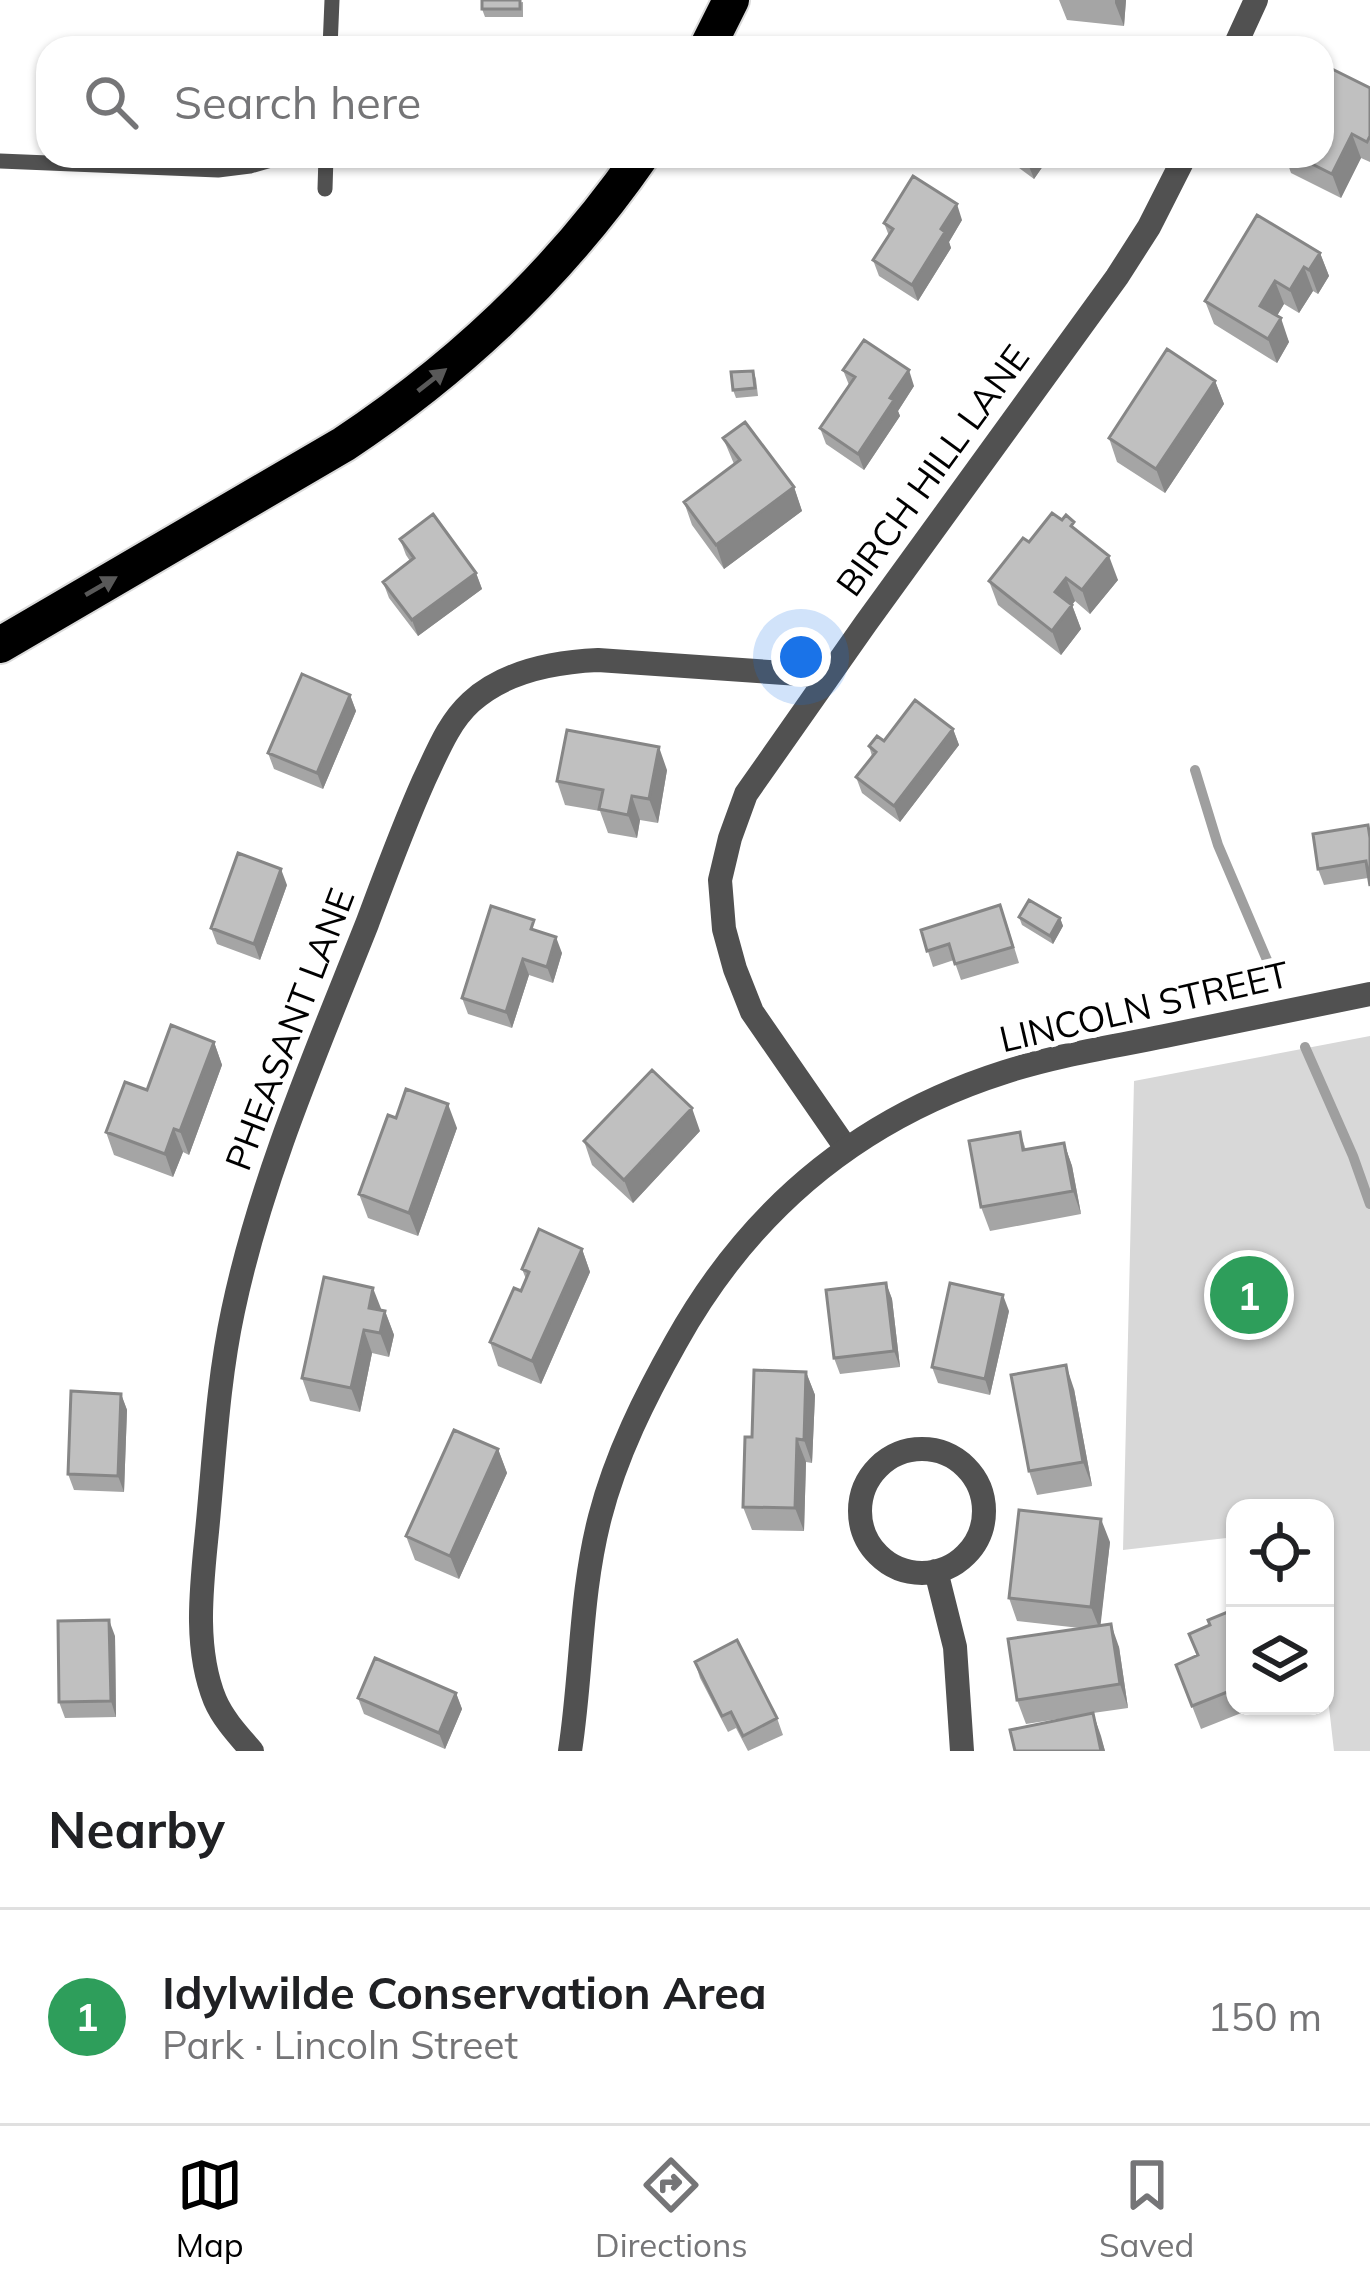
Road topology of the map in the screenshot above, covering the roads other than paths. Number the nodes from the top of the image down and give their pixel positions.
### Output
1 (332, 0) edge
2 (731, 0) edge
3 (1256, 0) edge
4 (331, 36) edge
5 (713, 36) edge
6 (1240, 36) edge
7 (0, 161) edge
8 (36, 162) edge
9 (170, 168) edge
10 (234, 168) edge
11 (326, 168) edge
12 (632, 168) edge
13 (1179, 168) edge
14 (325, 189) dead end
15 (0, 645) edge
16 (828, 676) junction
17 (1370, 994) edge
18 (846, 1148) junction
19 (936, 1571) junction
20 (252, 1751) edge
21 (570, 1751) edge
22 (962, 1751) edge

1 - 4 lane
2 - 5 highway
3 - 6 street
7 - 8 lane
9 - 10 lane
11 - 14 lane
15 -> 12 highway
13 - 16 street, BIRCH HILL LANE
16 - 18 street, BIRCH HILL LANE
16 - 20 street, PHEASANT LANE
17 - 18 street, LINCOLN STREET
18 - 21 street, LINCOLN STREET
19 - 19 street
19 - 22 street

